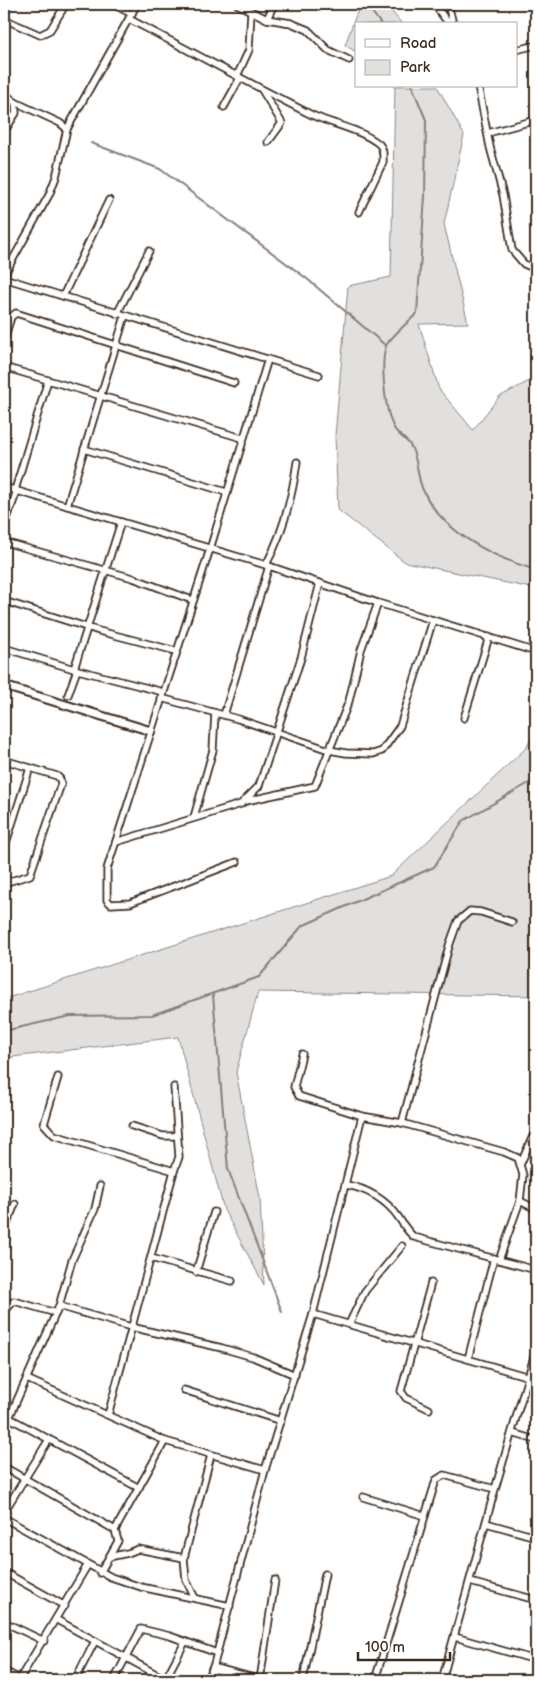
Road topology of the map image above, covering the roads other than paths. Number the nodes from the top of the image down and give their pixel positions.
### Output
1 (66, 4) edge
2 (113, 4) edge
3 (137, 4) edge
4 (236, 4) edge
5 (274, 4) edge
6 (434, 4) edge
7 (448, 4) edge
8 (251, 11) junction
9 (130, 16) junction
10 (4, 19) edge
11 (267, 19) junction
12 (448, 22) edge
13 (452, 22) edge
14 (536, 45) edge
15 (518, 50) edge
16 (349, 60) dead end
17 (238, 77) junction
18 (478, 88) edge
19 (262, 90) junction
20 (4, 93) edge
21 (15, 102) junction
22 (224, 107) dead end
23 (536, 120) edge
24 (67, 129) junction
25 (4, 132) edge
26 (488, 133) junction
27 (268, 142) dead end
28 (109, 200) dead end
29 (358, 212) dead end
30 (149, 251) dead end
31 (536, 269) edge
32 (4, 277) edge
33 (63, 296) junction
34 (117, 314) junction
35 (125, 316) junction
36 (4, 340) edge
37 (116, 345) junction
38 (268, 359) junction
39 (4, 367) edge
40 (319, 375) dead end
41 (48, 380) junction
42 (234, 384) dead end
43 (100, 396) junction
44 (242, 438) junction
45 (84, 449) junction
46 (297, 462) dead end
47 (4, 487) edge
48 (16, 491) junction
49 (226, 492) junction
50 (67, 506) junction
51 (121, 522) junction
52 (4, 527) edge
53 (4, 542) edge
54 (210, 549) junction
55 (267, 566) junction
56 (106, 570) junction
57 (320, 583) junction
58 (192, 600) junction
59 (4, 601) edge
60 (378, 603) junction
61 (433, 620) junction
62 (87, 627) junction
63 (489, 637) junction
64 (4, 648) edge
65 (176, 650) junction
66 (536, 652) edge
67 (75, 669) junction
68 (4, 686) edge
69 (68, 695) dead end
70 (162, 695) junction
71 (215, 712) junction
72 (224, 715) junction
73 (464, 718) dead end
74 (151, 731) junction
75 (277, 732) junction
76 (329, 750) junction
77 (4, 760) edge
78 (30, 768) junction
79 (245, 801) junction
80 (194, 817) junction
81 (116, 842) junction
82 (4, 843) edge
83 (237, 862) dead end
84 (4, 883) edge
85 (512, 922) dead end
86 (302, 1054) dead end
87 (58, 1077) dead end
88 (174, 1087) dead end
89 (362, 1116) junction
90 (402, 1123) junction
91 (132, 1126) dead end
92 (536, 1129) edge
93 (177, 1136) junction
94 (521, 1163) junction
95 (174, 1171) junction
96 (346, 1185) junction
97 (100, 1186) dead end
98 (520, 1201) junction
99 (15, 1204) dead end
100 (536, 1209) edge
101 (214, 1212) dead end
102 (4, 1231) edge
103 (402, 1246) dead end
104 (151, 1258) junction
105 (497, 1259) junction
106 (536, 1270) edge
107 (196, 1272) junction
108 (232, 1282) dead end
109 (431, 1283) dead end
110 (59, 1306) junction
111 (4, 1312) edge
112 (56, 1314) junction
113 (313, 1314) junction
114 (349, 1324) junction
115 (131, 1327) junction
116 (412, 1344) junction
117 (536, 1350) edge
118 (468, 1359) junction
119 (295, 1375) junction
120 (529, 1377) junction
121 (27, 1379) junction
122 (536, 1379) edge
123 (184, 1390) dead end
124 (430, 1409) dead end
125 (108, 1415) junction
126 (6, 1417) edge
127 (281, 1421) junction
128 (512, 1433) junction
129 (536, 1440) edge
130 (48, 1441) junction
131 (165, 1442) junction
132 (211, 1455) junction
133 (4, 1466) edge
134 (265, 1470) junction
135 (25, 1479) junction
136 (139, 1488) junction
137 (495, 1489) junction
138 (363, 1497) dead end
139 (4, 1512) edge
140 (425, 1516) junction
141 (4, 1518) edge
142 (486, 1523) junction
143 (115, 1530) junction
144 (536, 1537) edge
145 (109, 1557) junction
146 (184, 1558) junction
147 (87, 1566) junction
148 (4, 1572) edge
149 (100, 1573) junction
150 (325, 1574) dead end
151 (275, 1580) dead end
152 (470, 1582) junction
153 (195, 1598) junction
154 (536, 1600) edge
155 (65, 1606) junction
156 (230, 1606) junction
157 (57, 1620) junction
158 (4, 1622) edge
159 (456, 1638) junction
160 (44, 1640) junction
161 (95, 1641) junction
162 (185, 1642) junction
163 (217, 1653) junction
164 (126, 1657) junction
165 (536, 1660) edge
166 (213, 1668) junction
167 (4, 1671) edge
168 (165, 1679) edge
169 (19, 1680) edge
170 (75, 1680) edge
171 (114, 1680) edge
172 (210, 1680) edge
173 (259, 1680) edge
174 (303, 1680) edge
175 (375, 1680) edge
176 (442, 1680) edge

1 - 10 street
2 - 9 street
3 - 9 street
4 - 8 street
5 - 11 street
6 - 12 street
7 - 13 street
8 - 11 street
8 - 17 street
9 - 17 street
9 - 24 street
11 - 16 street
14 - 15 street
17 - 19 street
17 - 22 street
18 - 26 street
19 - 27 street
19 - 29 street
20 - 21 street
21 - 24 street
21 - 25 street
23 - 26 street
24 - 32 street
26 - 31 street
28 - 33 street
30 - 34 street
32 - 33 street
33 - 34 street
34 - 35 street
35 - 37 street
35 - 38 street
36 - 37 street
37 - 42 street
37 - 43 street
38 - 40 street
38 - 44 street
39 - 41 street
41 - 43 street
41 - 48 street
43 - 44 street
43 - 45 street
44 - 49 street
45 - 49 street
45 - 50 street
46 - 55 street
47 - 48 street
48 - 50 street
48 - 52 street
49 - 54 street
50 - 51 street
51 - 54 street
51 - 56 street
53 - 56 street
54 - 55 street
54 - 58 street
55 - 57 street
55 - 72 street
56 - 58 street
56 - 62 street
57 - 60 street
57 - 75 street
58 - 65 street
59 - 62 street
60 - 61 street
60 - 76 street
61 - 63 street
61 - 76 street
62 - 65 street
62 - 67 street
63 - 66 street
63 - 73 street
64 - 67 street
65 - 70 street
67 - 69 street
67 - 70 street
68 - 74 street
70 - 71 street
70 - 74 street
71 - 72 street
71 - 80 street
72 - 75 street
74 - 81 street
75 - 76 street
75 - 79 street
76 - 79 street
77 - 78 street
78 - 82 street
78 - 84 street
79 - 80 street
80 - 81 street
81 - 83 street
85 - 90 street
86 - 89 street
87 - 95 street
88 - 93 street
89 - 90 street
89 - 96 street
90 - 94 street
91 - 93 street
92 - 94 street
93 - 95 street
94 - 98 street
95 - 104 street
96 - 105 street
96 - 113 street
97 - 110 street
98 - 100 street
98 - 105 street
99 - 102 street
101 - 107 street
103 - 114 street
104 - 107 street
104 - 115 street
105 - 106 street
105 - 118 street
107 - 108 street
109 - 116 street
110 - 112 street
110 - 115 street
111 - 112 street
112 - 121 street
113 - 114 street
113 - 119 street
114 - 116 street
115 - 119 street
115 - 125 street
116 - 118 street
116 - 124 street
117 - 120 street
118 - 120 street
119 - 127 street
120 - 122 street
120 - 128 street
121 - 125 street
121 - 126 street
123 - 127 street
125 - 131 street
126 - 130 street
127 - 134 street
128 - 129 street
128 - 137 street
130 - 135 street
130 - 136 street
131 - 132 street
131 - 136 street
132 - 134 street
132 - 146 street
133 - 135 street
134 - 156 street
135 - 139 street
135 - 143 street
136 - 143 street
137 - 140 street
137 - 142 street
138 - 140 street
140 - 175 street
141 - 147 street
142 - 144 street
142 - 152 street
143 - 145 street
145 - 146 street
145 - 149 street
146 - 153 street
147 - 149 street
147 - 155 street
148 - 155 street
149 - 153 street
150 - 174 street
151 - 173 street
152 - 154 street
152 - 159 street
153 - 156 street
155 - 157 street
156 - 163 street
157 - 160 street
157 - 161 street
158 - 160 street
159 - 165 street
159 - 176 street
160 - 169 street
161 - 164 street
161 - 170 street
162 - 163 street
162 - 164 street
162 - 168 street
163 - 166 street
164 - 168 street
164 - 171 street
166 - 172 street
166 - 173 street
167 - 169 street

